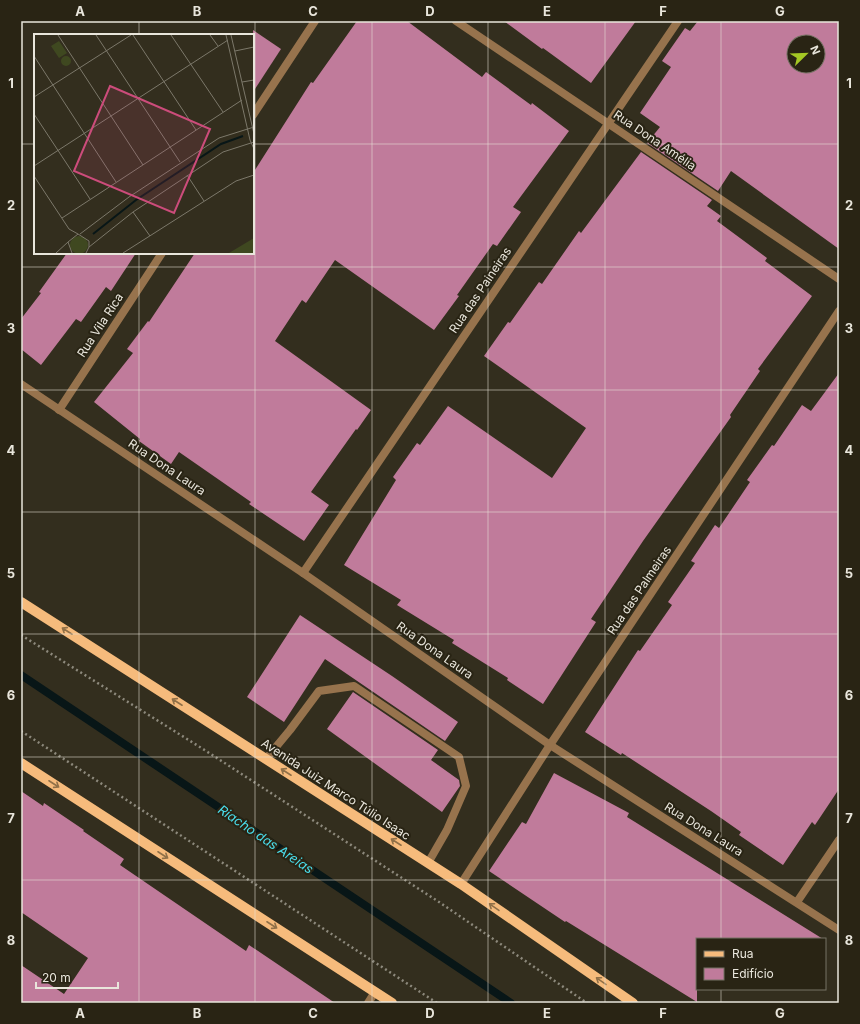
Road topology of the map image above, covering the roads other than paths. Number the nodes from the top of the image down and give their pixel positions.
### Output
1 (315, 21) edge
2 (456, 21) edge
3 (678, 21) edge
4 (254, 114) edge
5 (608, 123) junction
6 (161, 254) edge
7 (839, 279) edge
8 (839, 311) edge
9 (21, 384) edge
10 (59, 410) junction
11 (303, 573) junction
12 (21, 602) edge
13 (550, 745) junction
14 (266, 759) junction
15 (21, 763) edge
16 (839, 840) edge
17 (428, 864) junction
18 (461, 884) junction
19 (797, 902) junction
20 (839, 930) edge
21 (375, 992) junction
22 (368, 1003) edge
23 (392, 1003) edge
24 (633, 1003) edge

1 - 4 street
2 - 5 street, Rua Dona Amélia
3 - 5 street, Rua das Paineiras
5 - 7 street, Rua Dona Amélia
5 - 11 street, Rua das Paineiras
6 - 10 street, Rua Vila Rica
8 - 13 street, Rua das Palmeiras
9 - 10 street, Rua Dona Laura
10 - 11 street, Rua Dona Laura
11 - 13 street, Rua Dona Laura
14 -> 12 main road, Avenida Juiz Marco Túlio Isaac
13 - 18 street, Rua das Palmeiras
13 - 19 street, Rua Dona Laura
17 -> 14 main road, Avenida Juiz Marco Túlio Isaac
14 - 17 street
15 -> 21 main road
16 - 19 street
17 - 18 main road, Avenida Juiz Marco Túlio Isaac
24 -> 18 main road, Avenida Juiz Marco Túlio Isaac
19 - 20 street, Rua Dona Laura
21 - 22 street
21 - 23 main road

